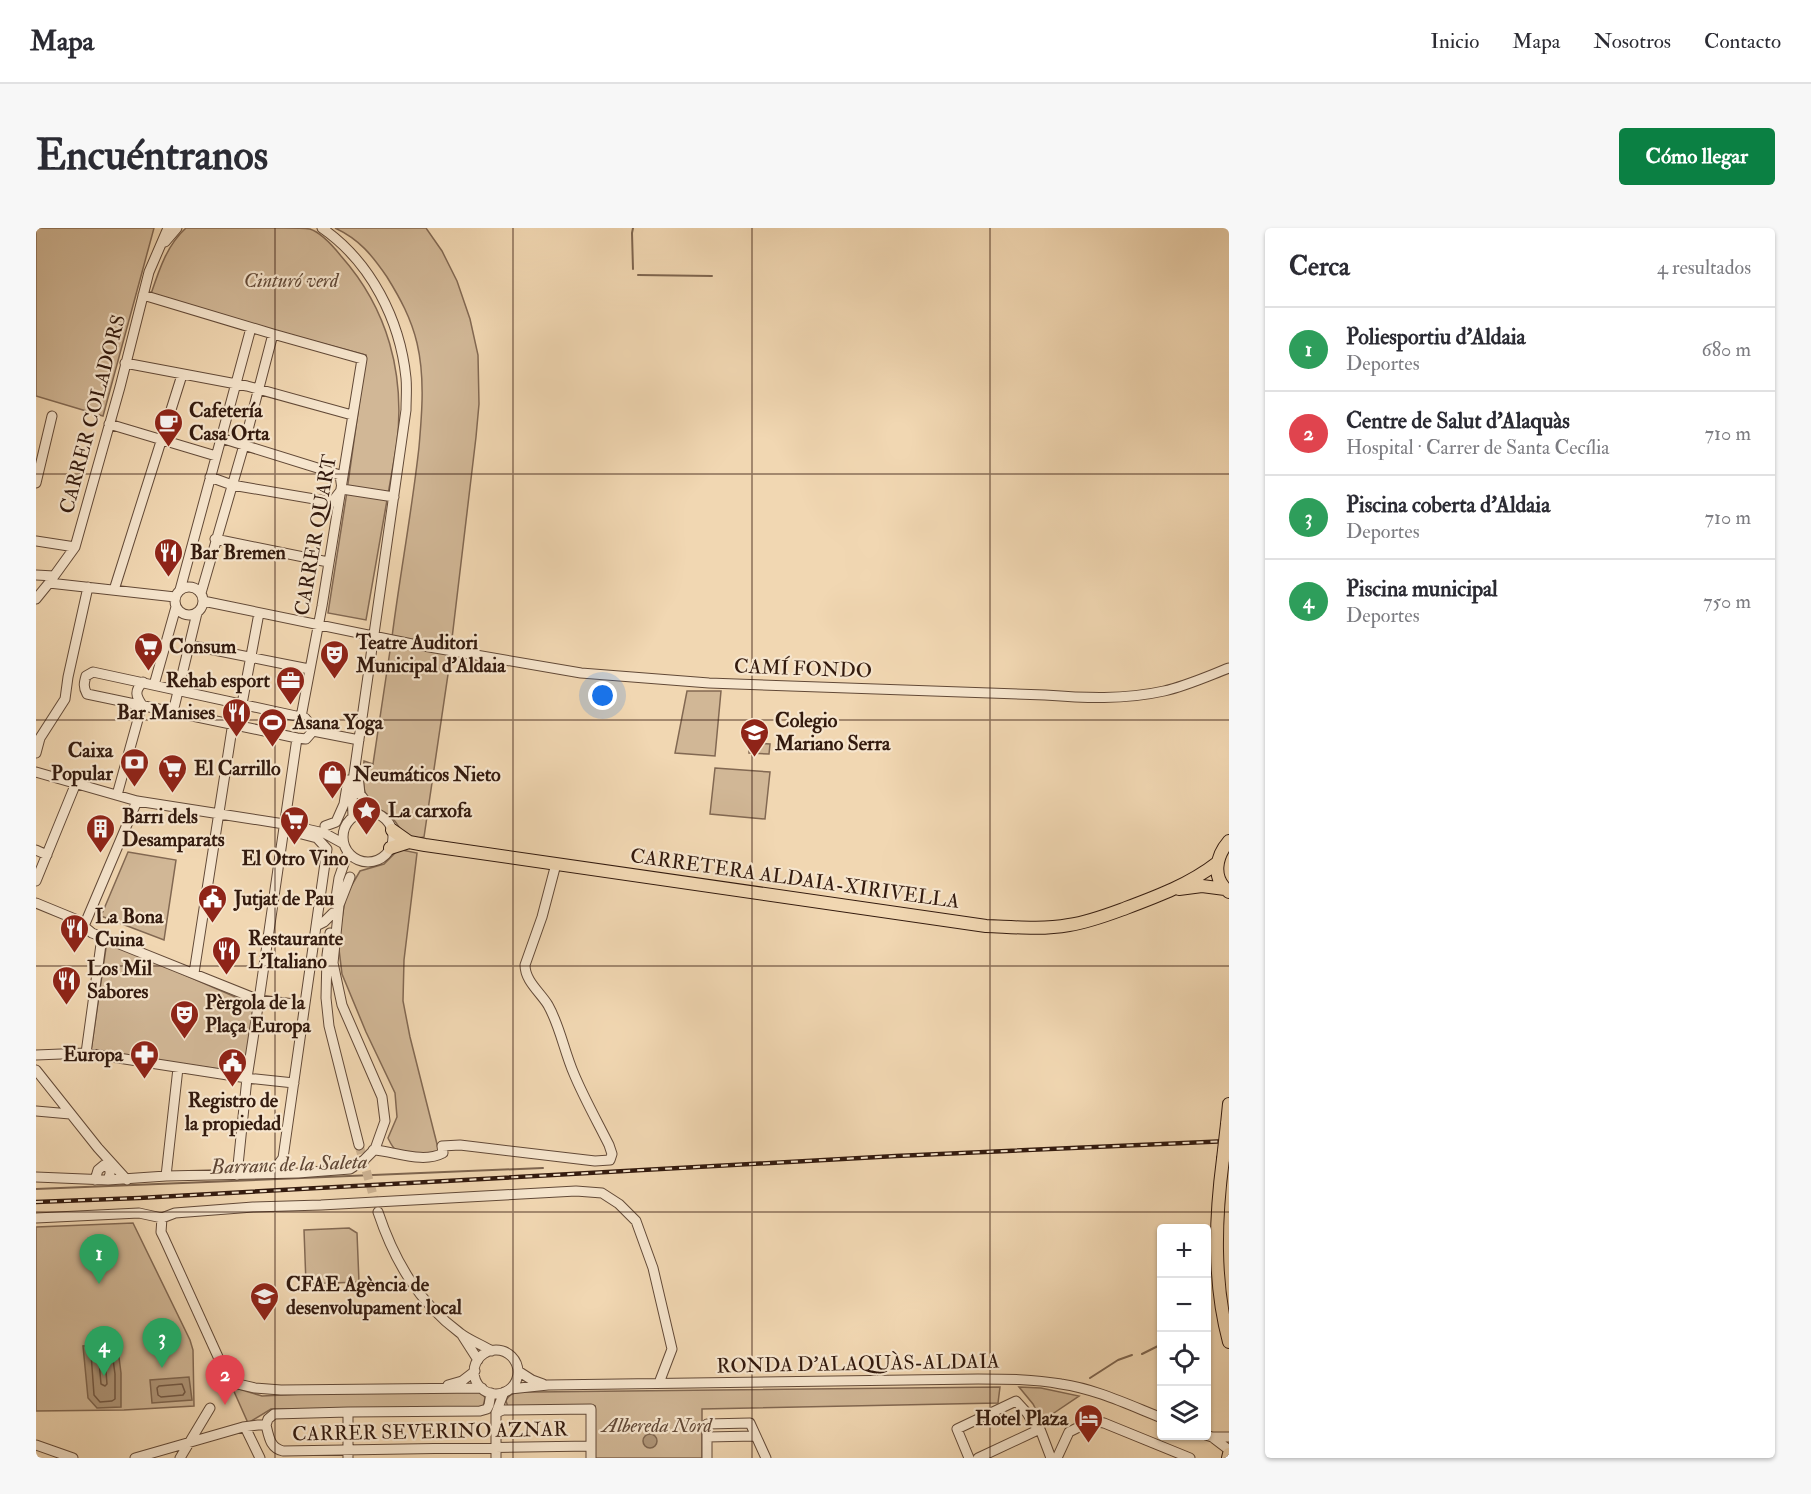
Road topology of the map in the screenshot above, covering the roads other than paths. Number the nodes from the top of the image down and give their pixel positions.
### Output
1 (168, 228) edge
2 (177, 228) edge
3 (322, 228) edge
4 (158, 251) junction
5 (142, 295) junction
6 (251, 328) junction
7 (273, 334) junction
8 (125, 363) junction
9 (182, 375) junction
10 (236, 384) junction
11 (258, 389) junction
12 (352, 415) junction
13 (52, 416) dead end
14 (110, 424) junction
15 (221, 438) junction
16 (162, 440) junction
17 (244, 445) junction
18 (216, 456) junction
19 (210, 477) junction
20 (36, 483) edge
21 (232, 485) junction
22 (342, 489) junction
23 (394, 497) junction
24 (215, 538) junction
25 (36, 541) edge
26 (75, 547) junction
27 (328, 562) junction
28 (36, 575) edge
29 (52, 580) junction
30 (88, 587) junction
31 (114, 590) junction
32 (202, 597) junction
33 (177, 598) junction
34 (36, 599) edge
35 (259, 613) junction
36 (197, 614) junction
37 (318, 624) junction
38 (374, 636) junction
39 (189, 645) junction
40 (250, 657) junction
41 (1229, 668) edge
42 (309, 669) junction
43 (143, 682) junction
44 (154, 685) junction
45 (178, 690) junction
46 (239, 704) junction
47 (142, 705) junction
48 (173, 712) junction
49 (301, 717) junction
50 (233, 725) junction
51 (313, 731) junction
52 (297, 738) junction
53 (359, 740) junction
54 (36, 753) edge
55 (356, 762) junction
56 (36, 772) edge
57 (76, 783) junction
58 (117, 795) junction
59 (137, 801) junction
60 (374, 812) junction
61 (219, 814) junction
62 (349, 820) junction
63 (284, 824) junction
64 (325, 826) junction
65 (393, 831) junction
66 (1229, 841) edge
67 (409, 842) junction
68 (346, 848) junction
69 (390, 848) junction
70 (36, 850) edge
71 (47, 855) junction
72 (364, 862) junction
73 (1216, 863) junction
74 (556, 864) junction
75 (350, 877) junction
76 (36, 881) edge
77 (1171, 890) junction
78 (1227, 891) edge
79 (36, 903) edge
80 (335, 903) junction
81 (333, 913) junction
82 (84, 926) junction
83 (316, 926) junction
84 (102, 938) junction
85 (194, 973) junction
86 (259, 1000) junction
87 (304, 1005) junction
88 (86, 1053) junction
89 (36, 1054) edge
90 (178, 1068) junction
91 (36, 1070) edge
92 (247, 1078) junction
93 (294, 1083) junction
94 (1229, 1104) edge
95 (36, 1111) edge
96 (70, 1114) junction
97 (383, 1128) junction
98 (359, 1145) tunnel mouth
99 (98, 1148) junction
100 (373, 1150) junction
101 (393, 1153) junction
102 (283, 1158) junction
103 (106, 1167) junction
104 (298, 1173) junction
105 (262, 1174) junction
106 (237, 1175) junction
107 (166, 1176) junction
108 (36, 1177) edge
109 (95, 1180) junction
110 (108, 1180) junction
111 (127, 1180) junction
112 (378, 1212) tunnel mouth
113 (36, 1218) edge
114 (162, 1218) junction
115 (460, 1334) junction
116 (1229, 1342) edge
117 (492, 1351) junction
118 (478, 1360) junction
119 (475, 1371) junction
120 (518, 1371) junction
121 (659, 1383) junction
122 (548, 1385) junction
123 (437, 1388) junction
124 (486, 1391) junction
125 (507, 1391) junction
126 (210, 1408) dead end
127 (348, 1412) junction
128 (496, 1413) junction
129 (1157, 1416) edge
130 (266, 1425) junction
131 (245, 1427) junction
132 (1040, 1429) junction
133 (755, 1436) junction
134 (1211, 1436) edge
135 (707, 1437) junction
136 (1229, 1437) edge
137 (1211, 1438) edge
138 (188, 1443) junction
139 (36, 1445) edge
140 (591, 1446) junction
141 (496, 1448) junction
142 (1229, 1452) edge
143 (348, 1454) edge
144 (74, 1458) edge
145 (135, 1458) edge
146 (180, 1458) edge
147 (260, 1458) edge
148 (496, 1458) edge
149 (591, 1458) edge
150 (707, 1458) edge
151 (766, 1458) edge
152 (969, 1458) edge
153 (978, 1458) edge
154 (1051, 1458) edge
155 (1057, 1458) edge
156 (1190, 1458) edge
157 (1228, 1458) edge

1 - 4 street
2 - 4 street
3 - 23 street
4 - 5 street, CARRER COLADORS
5 - 6 street
5 - 8 street, CARRER COLADORS
6 - 7 street
6 - 10 street
7 - 11 street
7 - 12 street, CARRER QUART
8 - 9 street
8 - 14 street, CARRER COLADORS
9 - 10 street
9 - 16 street
10 - 11 street
10 - 15 street
11 - 12 street
11 - 17 street
12 - 22 street, CARRER QUART
13 - 20 street
14 - 16 street
14 - 26 street, CARRER COLADORS
15 - 17 street
15 - 18 street
16 - 18 street
16 - 31 street
17 - 21 street
17 - 22 street
18 - 19 street
19 - 21 street
19 - 33 street
21 - 22 street
21 - 24 street
22 - 23 street
22 - 27 street, CARRER QUART
23 - 38 street
24 - 27 street
24 - 32 street
25 - 26 street
26 - 29 street, CARRER COLADORS
27 - 37 street, CARRER QUART
28 - 29 street
29 - 30 street
29 - 34 street, CARRER COLADORS
30 - 31 street
30 - 54 street
31 - 33 street
32 - 33 street
32 - 35 street, CAMÍ FONDO
32 - 36 street
33 - 36 street
33 - 44 street
35 - 37 street, CAMÍ FONDO
35 - 40 street
36 - 39 street
37 - 38 street, CAMÍ FONDO
37 - 42 street, CARRER QUART
38 - 41 street, CAMÍ FONDO
38 - 53 street
39 - 40 street
39 - 45 street
40 - 42 street
40 - 46 street
42 - 49 street, CARRER QUART
43 - 44 street
43 - 47 street
43 - 47 street
44 - 45 street
45 - 46 street
45 - 48 street
46 - 49 street
46 - 50 street
47 - 48 street
47 - 58 street
48 - 50 street
49 - 51 street
50 - 52 street
50 - 61 street
51 - 52 street
51 - 53 street
52 - 63 street
53 - 55 street
55 - 60 street
55 - 62 street
55 - 64 street
56 - 57 street
57 - 58 street
57 - 71 street
58 - 59 street
59 - 61 street
59 - 82 street
60 - 62 street
60 - 65 street
61 - 63 street
61 - 85 street
62 - 64 street
62 - 68 street
63 - 64 street
63 - 68 street
63 - 83 street
63 - 86 street
65 - 67 main road, CARRETERA ALDAIA-XIRIVELLA
65 - 69 street
66 - 73 main road
67 - 69 main road, CARRETERA ALDAIA-XIRIVELLA
67 - 74 main road, CARRETERA ALDAIA-XIRIVELLA
68 - 72 street
68 - 80 street
69 - 72 street
70 - 71 street
71 - 76 street
72 - 75 street
73 - 77 main road, CARRETERA ALDAIA-XIRIVELLA
73 - 78 main road
74 - 77 main road, CARRETERA ALDAIA-XIRIVELLA
74 - 101 street
75 - 80 street
75 - 97 street
77 - 78 main road, CARRETERA ALDAIA-XIRIVELLA
79 - 82 street
80 - 81 street
81 - 83 street
81 - 98 street
82 - 84 street
83 - 87 street
84 - 85 street
84 - 88 street
85 - 86 street
86 - 87 street
86 - 92 street
87 - 93 street
88 - 89 street
88 - 90 street
90 - 92 street
90 - 107 street
91 - 96 street
92 - 93 street
92 - 106 street
93 - 102 street
94 - 116 main road, bridge
95 - 96 street
96 - 99 street
97 - 100 street
97 - 101 street
99 - 103 street
99 - 103 street
100 - 101 street
100 - 104 street
102 - 104 street
102 - 105 street
103 - 109 street
103 - 110 street
103 - 111 street
104 - 105 street
105 - 106 street
106 - 107 street
107 - 111 street
108 - 109 street
109 - 110 street
110 - 111 street
112 - 115 street, RONDA D'ALAQUÀS-ALDAIA
113 - 114 street
114 - 121 street
114 - 123 street, RONDA D'ALAQUÀS-ALDAIA
115 - 117 street, RONDA D'ALAQUÀS-ALDAIA
115 - 118 street, RONDA D'ALAQUÀS-ALDAIA
117 - 118 street
117 - 120 street, RONDA D'ALAQUÀS-ALDAIA
118 - 119 street
119 - 123 street
119 - 124 street
120 - 122 street, RONDA D'ALAQUÀS-ALDAIA
120 - 125 street
121 - 122 street, RONDA D'ALAQUÀS-ALDAIA
121 - 129 street, RONDA D'ALAQUÀS-ALDAIA
122 - 125 street, RONDA D'ALAQUÀS-ALDAIA
123 - 124 street, RONDA D'ALAQUÀS-ALDAIA
124 - 125 street, RONDA D'ALAQUÀS-ALDAIA
124 - 127 street
125 - 128 street
126 - 138 street
127 - 130 street
127 - 143 street
128 - 140 street
128 - 141 street
130 - 131 street
130 - 143 street, CARRER SEVERINO AZNAR
131 - 138 street
131 - 147 street
132 - 152 street
132 - 153 street
132 - 154 street
133 - 135 street
133 - 135 street
133 - 151 street
134 - 136 street
135 - 150 street
137 - 142 street
138 - 145 street
138 - 146 street
139 - 144 street
140 - 141 street, CARRER SEVERINO AZNAR
140 - 149 street
141 - 143 street, CARRER SEVERINO AZNAR
141 - 148 street
142 - 157 main road
155 - 156 street

